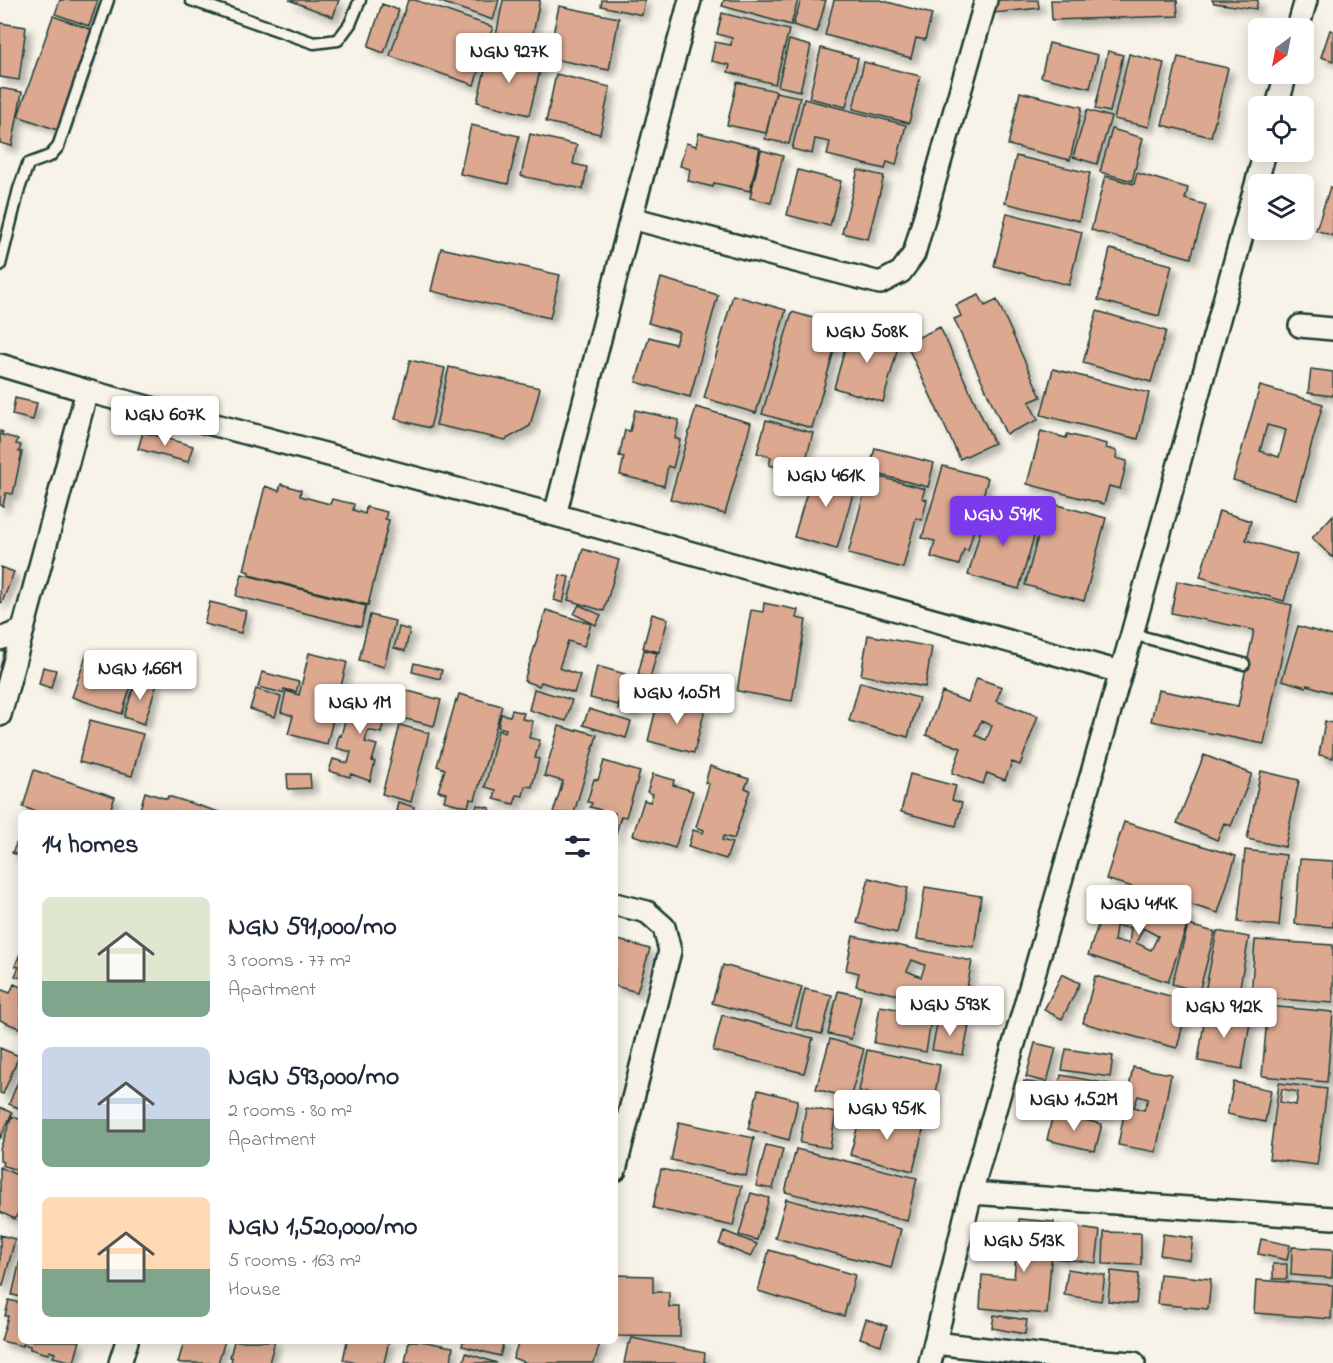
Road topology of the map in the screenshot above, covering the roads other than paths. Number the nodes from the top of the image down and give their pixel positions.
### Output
1 (108, 0) edge
2 (191, 0) edge
3 (360, 0) edge
4 (690, 0) edge
5 (986, 0) edge
6 (1306, 0) edge
7 (1301, 18) edge
8 (1262, 162) edge
9 (631, 218) junction
10 (0, 266) edge
11 (1300, 326) dead end
12 (1333, 329) edge
13 (0, 364) edge
14 (87, 391) junction
15 (555, 515) junction
16 (23, 630) junction
17 (1132, 634) junction
18 (0, 639) edge
19 (1244, 664) dead end
20 (1120, 672) junction
21 (0, 714) edge
22 (618, 905) edge
23 (618, 1158) edge
24 (971, 1193) junction
25 (1333, 1218) edge
26 (935, 1342) junction
27 (126, 1344) edge
28 (1071, 1361) edge
29 (120, 1363) edge
30 (930, 1363) edge
31 (1134, 1363) edge

1 - 10 lane
2 - 3 lane
4 - 9 street
5 - 9 street
6 - 7 street
8 - 17 street
9 - 15 street
11 - 12 street
13 - 14 street
14 - 15 street
14 - 16 street
15 - 20 street
16 - 18 street
16 - 21 street
17 - 19 lane
17 - 20 street
20 - 24 street
22 - 23 street
24 - 25 street
24 - 26 street
26 - 28 street
26 - 30 street
27 - 29 street
28 - 31 street

